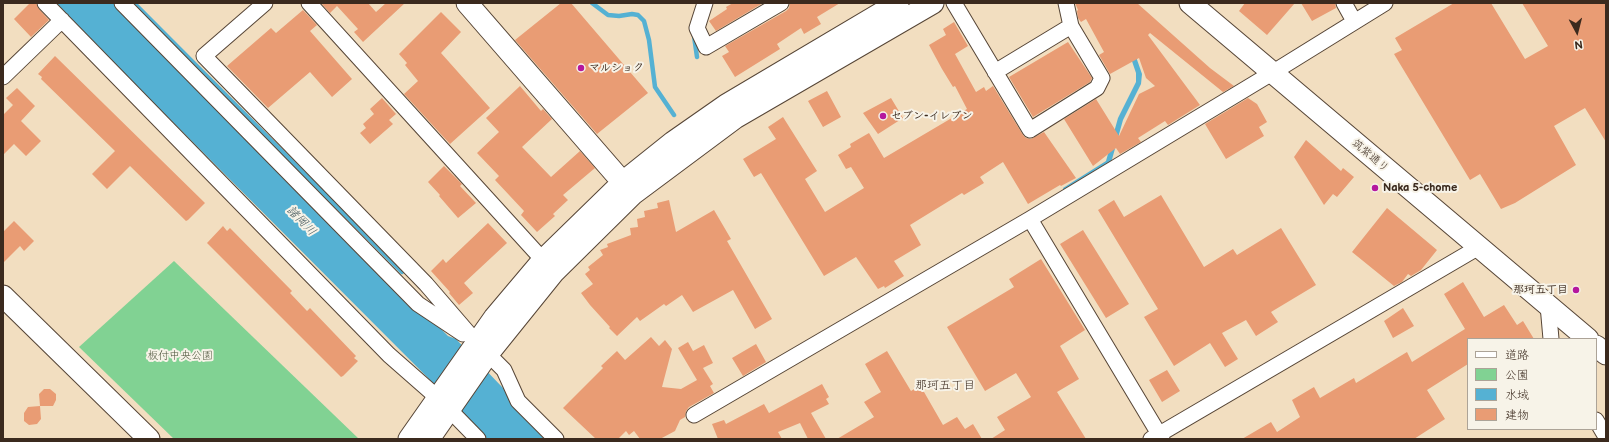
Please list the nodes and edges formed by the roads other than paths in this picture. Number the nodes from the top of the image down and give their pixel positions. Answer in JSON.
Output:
{"nodes":[{"id":1,"x":122,"y":3,"type":"edge"},
{"id":2,"x":265,"y":3,"type":"edge"},
{"id":3,"x":309,"y":3,"type":"edge"},
{"id":4,"x":468,"y":3,"type":"edge"},
{"id":5,"x":781,"y":3,"type":"edge"},
{"id":6,"x":898,"y":3,"type":"edge"},
{"id":7,"x":933,"y":3,"type":"edge"},
{"id":8,"x":954,"y":3,"type":"edge"},
{"id":9,"x":1066,"y":3,"type":"edge"},
{"id":10,"x":1190,"y":3,"type":"edge"},
{"id":11,"x":1344,"y":3,"type":"edge"},
{"id":12,"x":1385,"y":3,"type":"edge"},
{"id":13,"x":706,"y":4,"type":"edge"},
{"id":14,"x":57,"y":10,"type":"edge"},
{"id":15,"x":1354,"y":21,"type":"junction"},
{"id":16,"x":1071,"y":26,"type":"junction"},
{"id":17,"x":995,"y":72,"type":"junction"},
{"id":18,"x":1272,"y":73,"type":"junction"},
{"id":19,"x":3,"y":78,"type":"edge"},
{"id":20,"x":628,"y":188,"type":"junction"},
{"id":21,"x":1030,"y":219,"type":"junction"},
{"id":22,"x":1479,"y":247,"type":"junction"},
{"id":23,"x":543,"y":260,"type":"junction"},
{"id":24,"x":3,"y":296,"type":"edge"},
{"id":25,"x":1548,"y":305,"type":"junction"},
{"id":26,"x":1551,"y":338,"type":"edge"},
{"id":27,"x":1587,"y":338,"type":"edge"},
{"id":28,"x":1597,"y":347,"type":"edge"},
{"id":29,"x":482,"y":348,"type":"junction"},
{"id":30,"x":1606,"y":354,"type":"edge"},
{"id":31,"x":444,"y":399,"type":"junction"},
{"id":32,"x":694,"y":415,"type":"dead end"},
{"id":33,"x":1597,"y":422,"type":"edge"},
{"id":34,"x":1157,"y":437,"type":"edge"},
{"id":35,"x":1606,"y":437,"type":"edge"},
{"id":36,"x":149,"y":439,"type":"edge"},
{"id":37,"x":409,"y":439,"type":"edge"},
{"id":38,"x":429,"y":439,"type":"edge"},
{"id":39,"x":478,"y":439,"type":"edge"},
{"id":40,"x":556,"y":439,"type":"edge"}],
"edges":[{"from":1,"to":29,"type":"street"},
{"from":2,"to":29,"type":"street"},
{"from":3,"to":23,"type":"street"},
{"from":4,"to":20,"type":"street"},
{"from":5,"to":13,"type":"street"},
{"from":6,"to":20,"type":"street"},
{"from":7,"to":20,"type":"street"},
{"from":8,"to":17,"type":"street"},
{"from":9,"to":16,"type":"street"},
{"from":10,"to":18,"type":"street","name":"筑紫通り"},
{"from":11,"to":15,"type":"street"},
{"from":12,"to":15,"type":"street"},
{"from":14,"to":19,"type":"street"},
{"from":14,"to":31,"type":"street"},
{"from":15,"to":18,"type":"street"},
{"from":16,"to":17,"type":"street"},
{"from":16,"to":17,"type":"street"},
{"from":18,"to":21,"type":"street"},
{"from":18,"to":22,"type":"street","name":"筑紫通り"},
{"from":20,"to":23,"type":"street"},
{"from":20,"to":29,"type":"street"},
{"from":21,"to":32,"type":"street"},
{"from":21,"to":34,"type":"street"},
{"from":22,"to":25,"type":"street","name":"筑紫通り"},
{"from":22,"to":34,"type":"street"},
{"from":23,"to":29,"type":"street"},
{"from":24,"to":36,"type":"street"},
{"from":25,"to":26,"type":"street"},
{"from":25,"to":27,"type":"street","name":"筑紫通り"},
{"from":28,"to":30,"type":"street"},
{"from":29,"to":31,"type":"street"},
{"from":29,"to":40,"type":"street"},
{"from":31,"to":37,"type":"street"},
{"from":31,"to":38,"type":"street"},
{"from":31,"to":39,"type":"street"},
{"from":33,"to":35,"type":"street"}]}
